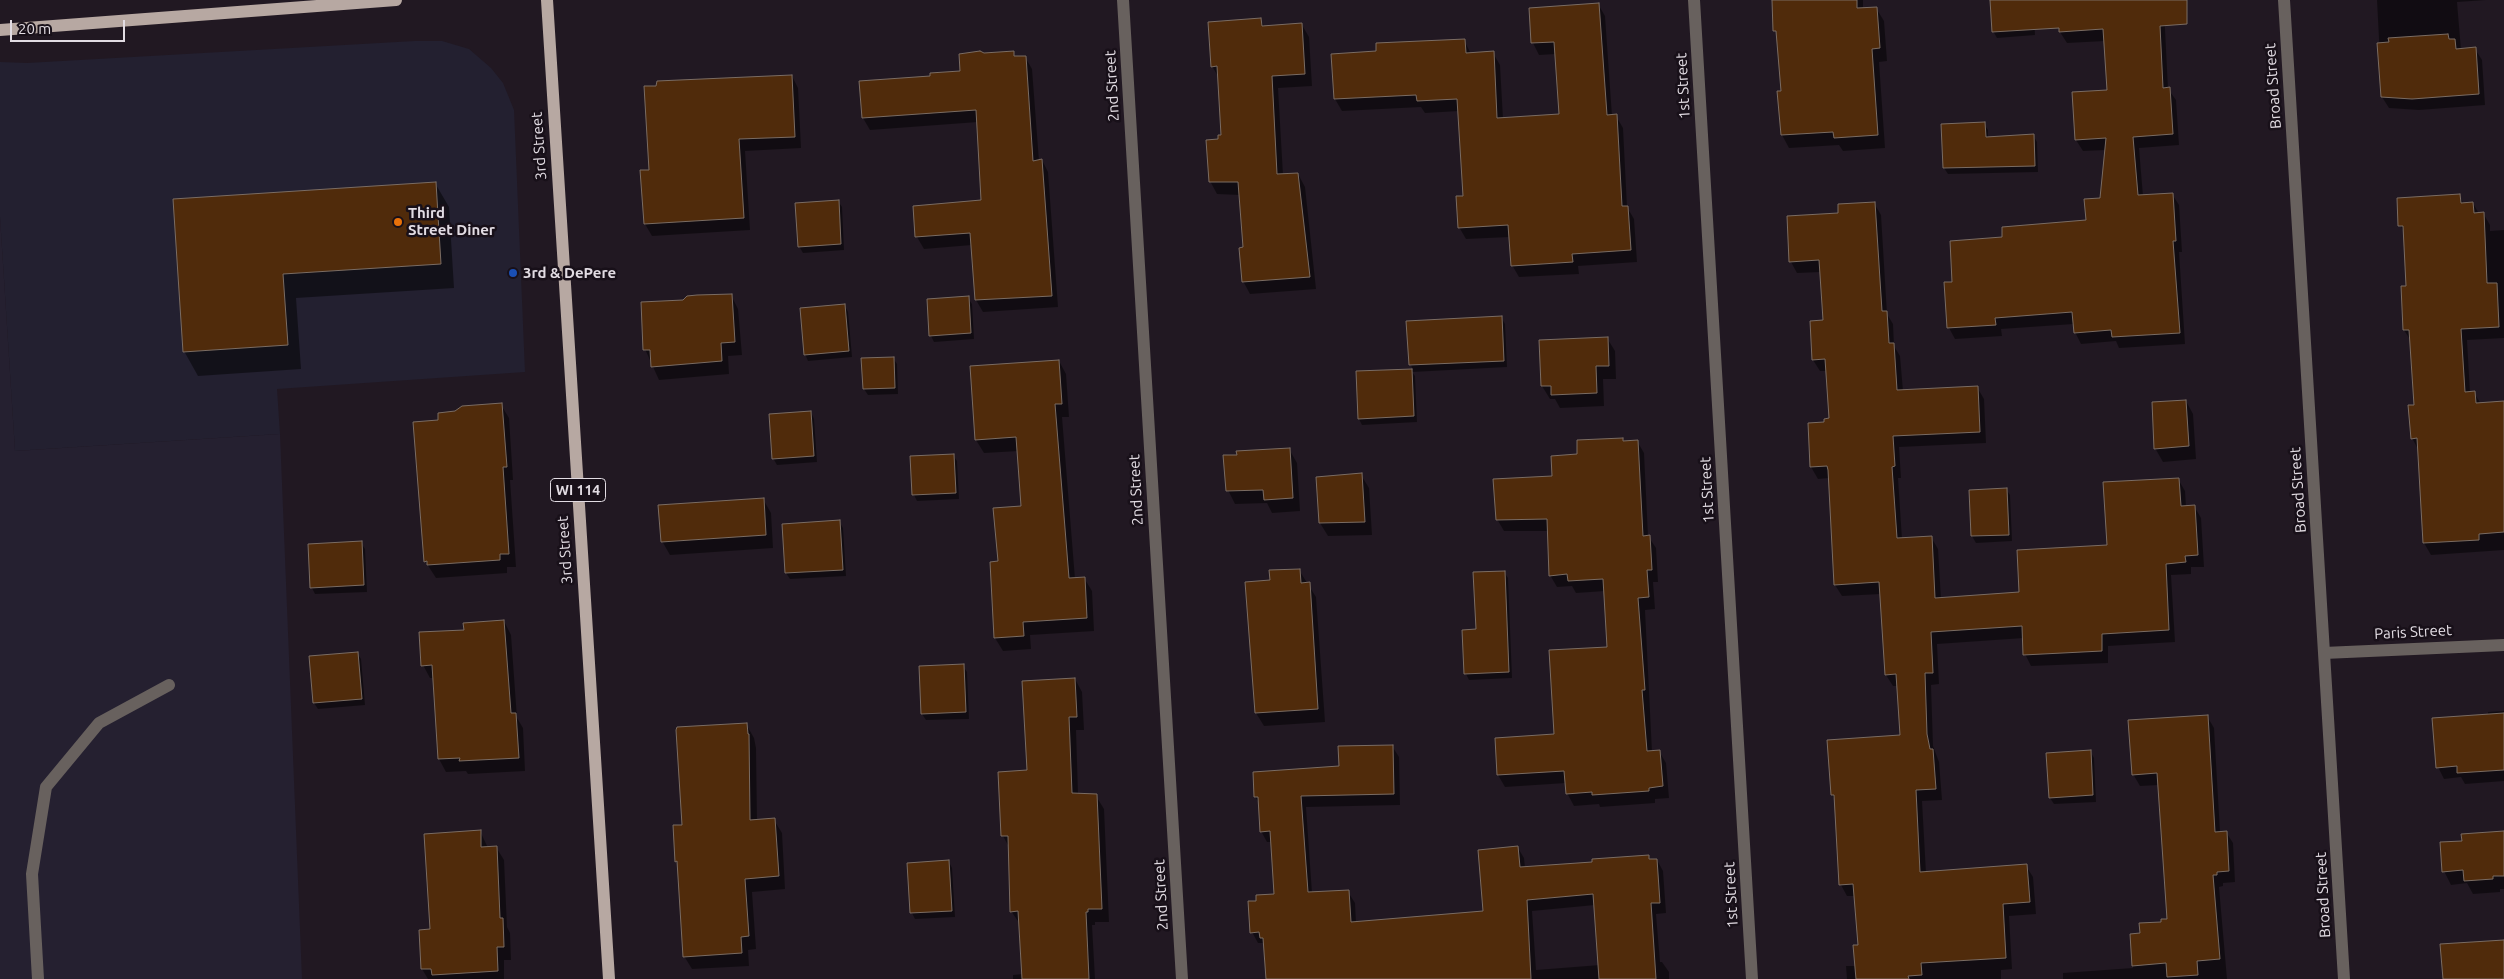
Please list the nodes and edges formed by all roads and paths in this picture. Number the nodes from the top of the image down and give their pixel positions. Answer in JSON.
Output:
{"nodes":[{"id":1,"x":396,"y":0,"type":"edge"},
{"id":2,"x":547,"y":0,"type":"edge"},
{"id":3,"x":1123,"y":0,"type":"edge"},
{"id":4,"x":1694,"y":0,"type":"edge"},
{"id":5,"x":2284,"y":0,"type":"edge"},
{"id":6,"x":296,"y":4,"type":"edge"},
{"id":7,"x":0,"y":30,"type":"edge"},
{"id":8,"x":2504,"y":644,"type":"edge"},
{"id":9,"x":2324,"y":653,"type":"junction"},
{"id":10,"x":169,"y":685,"type":"dead end"},
{"id":11,"x":38,"y":979,"type":"edge"},
{"id":12,"x":609,"y":979,"type":"edge"},
{"id":13,"x":1182,"y":979,"type":"edge"},
{"id":14,"x":1752,"y":979,"type":"edge"},
{"id":15,"x":2344,"y":979,"type":"edge"}],
"edges":[{"from":1,"to":6,"type":"main road"},
{"from":2,"to":12,"type":"main road","name":"3rd Street","number":"WI 114"},
{"from":3,"to":13,"type":"street","name":"2nd Street"},
{"from":4,"to":14,"type":"street","name":"1st Street"},
{"from":5,"to":9,"type":"street","name":"Broad Street"},
{"from":6,"to":7,"type":"main road"},
{"from":8,"to":9,"type":"street","name":"Paris Street"},
{"from":9,"to":15,"type":"street","name":"Broad Street"},
{"from":10,"to":11,"type":"street"}]}
